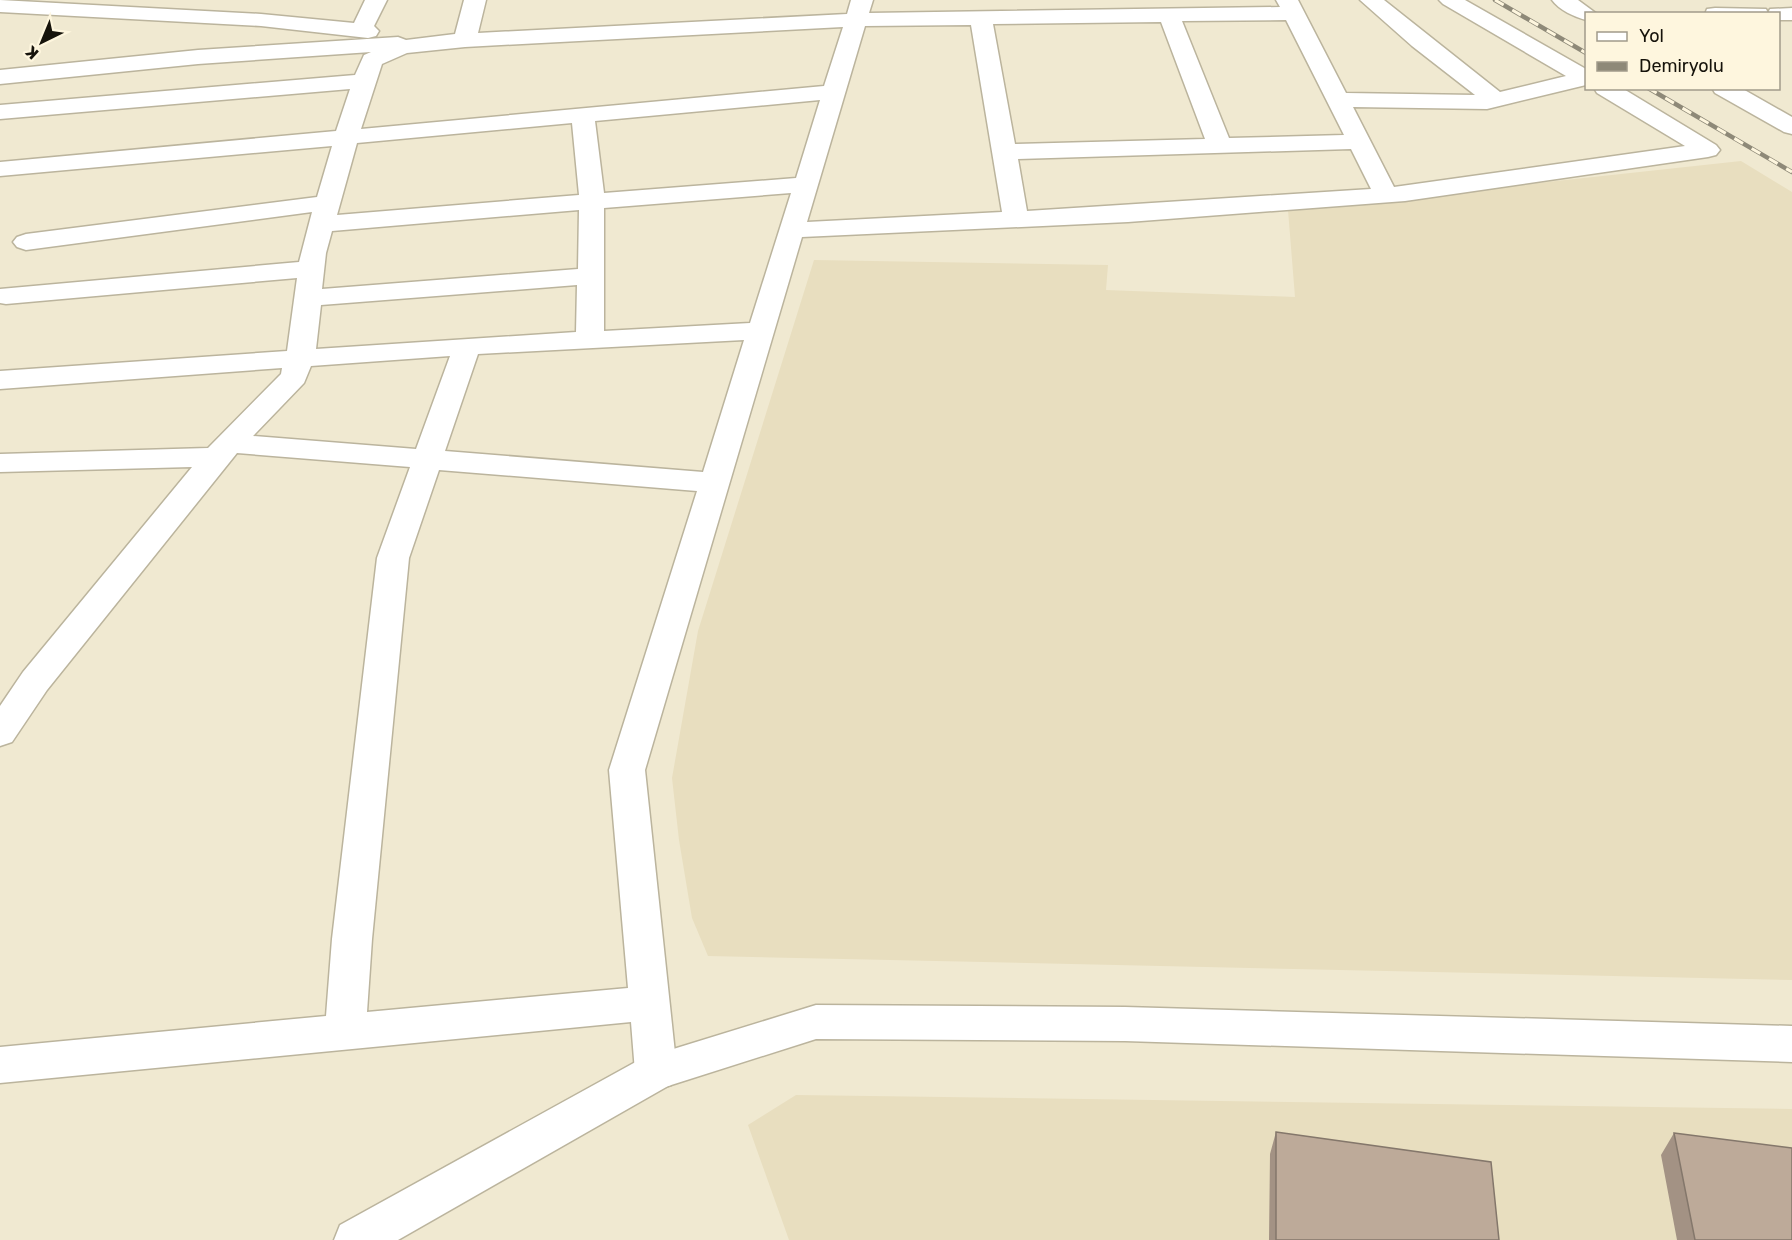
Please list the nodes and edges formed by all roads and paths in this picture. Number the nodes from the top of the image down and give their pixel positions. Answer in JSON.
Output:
{"nodes":[{"id":1,"x":376,"y":0,"type":"edge"},
{"id":2,"x":475,"y":0,"type":"edge"},
{"id":3,"x":1371,"y":0,"type":"edge"},
{"id":4,"x":1450,"y":0,"type":"edge"},
{"id":5,"x":1563,"y":0,"type":"edge"},
{"id":6,"x":1718,"y":0,"type":"edge"},
{"id":7,"x":0,"y":6,"type":"edge"},
{"id":8,"x":1290,"y":6,"type":"edge"},
{"id":9,"x":186,"y":8,"type":"edge"},
{"id":10,"x":860,"y":10,"type":"edge"},
{"id":11,"x":1728,"y":12,"type":"edge"},
{"id":12,"x":1585,"y":13,"type":"edge"},
{"id":13,"x":1169,"y":15,"type":"junction"},
{"id":14,"x":981,"y":18,"type":"junction"},
{"id":15,"x":361,"y":30,"type":"junction"},
{"id":16,"x":465,"y":40,"type":"junction"},
{"id":17,"x":1585,"y":77,"type":"edge"},
{"id":18,"x":0,"y":78,"type":"edge"},
{"id":19,"x":1585,"y":78,"type":"edge"},
{"id":20,"x":364,"y":81,"type":"junction"},
{"id":21,"x":1608,"y":90,"type":"edge"},
{"id":22,"x":1727,"y":90,"type":"edge"},
{"id":23,"x":835,"y":92,"type":"junction"},
{"id":24,"x":1337,"y":100,"type":"junction"},
{"id":25,"x":1496,"y":100,"type":"junction"},
{"id":26,"x":0,"y":112,"type":"edge"},
{"id":27,"x":584,"y":115,"type":"junction"},
{"id":28,"x":1792,"y":127,"type":"edge"},
{"id":29,"x":346,"y":138,"type":"junction"},
{"id":30,"x":1359,"y":142,"type":"junction"},
{"id":31,"x":1220,"y":146,"type":"junction"},
{"id":32,"x":1004,"y":152,"type":"junction"},
{"id":33,"x":0,"y":169,"type":"edge"},
{"id":34,"x":807,"y":183,"type":"junction"},
{"id":35,"x":1386,"y":195,"type":"junction"},
{"id":36,"x":592,"y":201,"type":"junction"},
{"id":37,"x":324,"y":214,"type":"junction"},
{"id":38,"x":1016,"y":219,"type":"junction"},
{"id":39,"x":792,"y":230,"type":"junction"},
{"id":40,"x":26,"y":242,"type":"dead end"},
{"id":41,"x":312,"y":269,"type":"junction"},
{"id":42,"x":591,"y":276,"type":"junction"},
{"id":43,"x":6,"y":296,"type":"dead end"},
{"id":44,"x":309,"y":298,"type":"junction"},
{"id":45,"x":762,"y":331,"type":"junction"},
{"id":46,"x":590,"y":340,"type":"junction"},
{"id":47,"x":467,"y":346,"type":"junction"},
{"id":48,"x":299,"y":360,"type":"junction"},
{"id":49,"x":0,"y":380,"type":"edge"},
{"id":50,"x":223,"y":450,"type":"junction"},
{"id":51,"x":427,"y":461,"type":"junction"},
{"id":52,"x":0,"y":463,"type":"edge"},
{"id":53,"x":715,"y":483,"type":"junction"},
{"id":54,"x":0,"y":733,"type":"edge"},
{"id":55,"x":650,"y":1003,"type":"junction"},
{"id":56,"x":345,"y":1032,"type":"junction"},
{"id":57,"x":1792,"y":1044,"type":"edge"},
{"id":58,"x":0,"y":1065,"type":"edge"},
{"id":59,"x":656,"y":1072,"type":"junction"},
{"id":60,"x":356,"y":1240,"type":"edge"}],
"edges":[{"from":1,"to":15,"type":"street"},
{"from":2,"to":16,"type":"street"},
{"from":3,"to":25,"type":"street"},
{"from":4,"to":17,"type":"street"},
{"from":5,"to":12,"type":"street"},
{"from":6,"to":11,"type":"street"},
{"from":7,"to":9,"type":"street"},
{"from":8,"to":13,"type":"street"},
{"from":8,"to":24,"type":"street"},
{"from":9,"to":15,"type":"street"},
{"from":10,"to":14,"type":"street"},
{"from":10,"to":16,"type":"street"},
{"from":10,"to":23,"type":"street"},
{"from":13,"to":14,"type":"street"},
{"from":13,"to":31,"type":"street"},
{"from":14,"to":32,"type":"street"},
{"from":15,"to":16,"type":"street"},
{"from":16,"to":18,"type":"street"},
{"from":16,"to":20,"type":"street"},
{"from":19,"to":25,"type":"street"},
{"from":20,"to":26,"type":"street"},
{"from":20,"to":29,"type":"street"},
{"from":21,"to":35,"type":"street"},
{"from":22,"to":28,"type":"street"},
{"from":23,"to":27,"type":"street"},
{"from":23,"to":34,"type":"street"},
{"from":24,"to":25,"type":"street"},
{"from":24,"to":30,"type":"street"},
{"from":27,"to":29,"type":"street"},
{"from":27,"to":36,"type":"street"},
{"from":29,"to":33,"type":"street"},
{"from":29,"to":37,"type":"street"},
{"from":30,"to":31,"type":"street"},
{"from":30,"to":35,"type":"street"},
{"from":31,"to":32,"type":"street"},
{"from":32,"to":38,"type":"street"},
{"from":34,"to":36,"type":"street"},
{"from":34,"to":39,"type":"street"},
{"from":35,"to":38,"type":"street"},
{"from":36,"to":37,"type":"street"},
{"from":36,"to":42,"type":"street"},
{"from":37,"to":40,"type":"street"},
{"from":37,"to":41,"type":"street"},
{"from":38,"to":39,"type":"street"},
{"from":39,"to":45,"type":"street"},
{"from":41,"to":43,"type":"street"},
{"from":41,"to":44,"type":"street"},
{"from":42,"to":44,"type":"street"},
{"from":42,"to":46,"type":"street"},
{"from":44,"to":48,"type":"street"},
{"from":45,"to":46,"type":"street"},
{"from":45,"to":53,"type":"street"},
{"from":46,"to":47,"type":"street"},
{"from":47,"to":48,"type":"street"},
{"from":47,"to":51,"type":"street"},
{"from":48,"to":49,"type":"street"},
{"from":48,"to":50,"type":"street"},
{"from":50,"to":51,"type":"street"},
{"from":50,"to":52,"type":"street"},
{"from":50,"to":54,"type":"street"},
{"from":51,"to":53,"type":"street"},
{"from":51,"to":56,"type":"street"},
{"from":53,"to":55,"type":"street"},
{"from":55,"to":56,"type":"street"},
{"from":55,"to":59,"type":"street"},
{"from":56,"to":58,"type":"street"},
{"from":57,"to":59,"type":"street"},
{"from":59,"to":60,"type":"street"}]}
